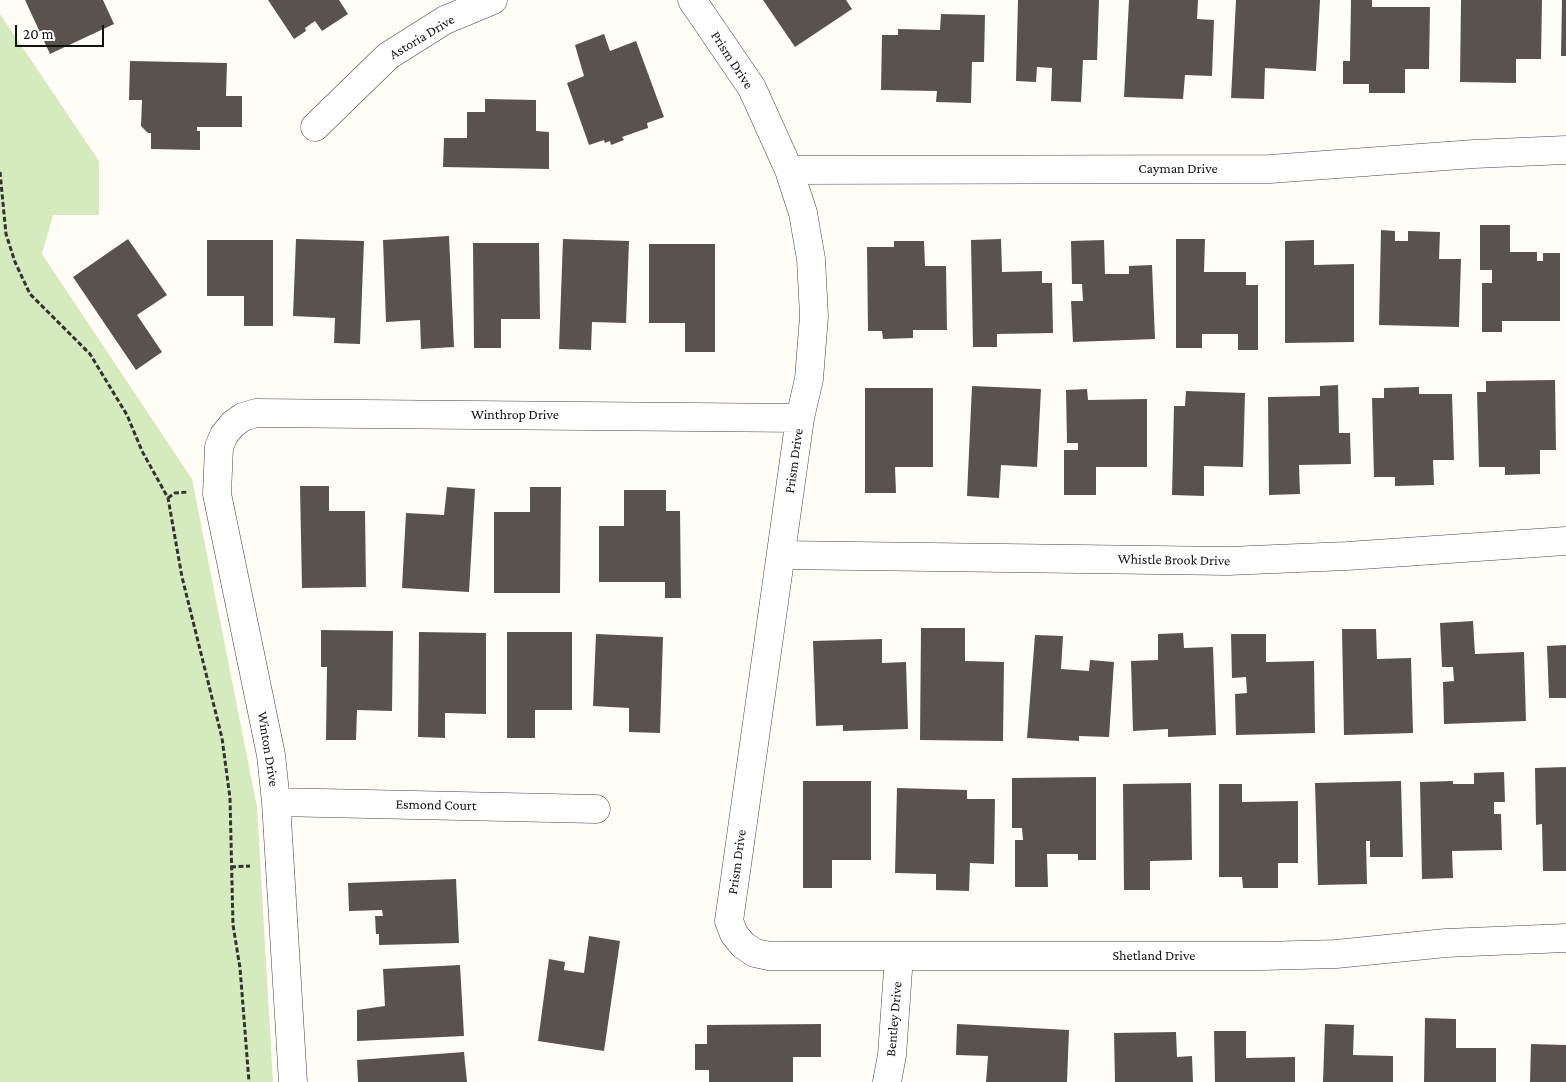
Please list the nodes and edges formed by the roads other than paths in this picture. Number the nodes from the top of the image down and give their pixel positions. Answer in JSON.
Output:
{"nodes":[{"id":1,"x":493,"y":0,"type":"edge"},
{"id":2,"x":692,"y":0,"type":"edge"},
{"id":3,"x":315,"y":127,"type":"dead end"},
{"id":4,"x":1566,"y":150,"type":"edge"},
{"id":5,"x":789,"y":170,"type":"junction"},
{"id":6,"x":800,"y":418,"type":"junction"},
{"id":7,"x":232,"y":424,"type":"joint"},
{"id":8,"x":1566,"y":541,"type":"edge"},
{"id":9,"x":781,"y":555,"type":"junction"},
{"id":10,"x":276,"y":802,"type":"junction"},
{"id":11,"x":596,"y":809,"type":"dead end"},
{"id":12,"x":1566,"y":938,"type":"edge"},
{"id":13,"x":743,"y":945,"type":"joint"},
{"id":14,"x":899,"y":956,"type":"junction"},
{"id":15,"x":292,"y":1082,"type":"edge"},
{"id":16,"x":887,"y":1082,"type":"edge"}],
"edges":[{"from":1,"to":3,"type":"street","name":"Astoria Drive"},
{"from":2,"to":5,"type":"street","name":"Prism Drive"},
{"from":4,"to":5,"type":"street","name":"Cayman Drive"},
{"from":5,"to":6,"type":"street","name":"Prism Drive"},
{"from":6,"to":7,"type":"street","name":"Winthrop Drive"},
{"from":6,"to":9,"type":"street","name":"Prism Drive"},
{"from":7,"to":10,"type":"street","name":"Winton Drive"},
{"from":8,"to":9,"type":"street","name":"Whistle Brook Drive"},
{"from":9,"to":13,"type":"street","name":"Prism Drive"},
{"from":10,"to":11,"type":"street","name":"Esmond Court"},
{"from":10,"to":15,"type":"street","name":"Winton Drive"},
{"from":12,"to":14,"type":"street","name":"Shetland Drive"},
{"from":13,"to":14,"type":"street","name":"Shetland Drive"},
{"from":14,"to":16,"type":"street","name":"Bentley Drive"}]}
